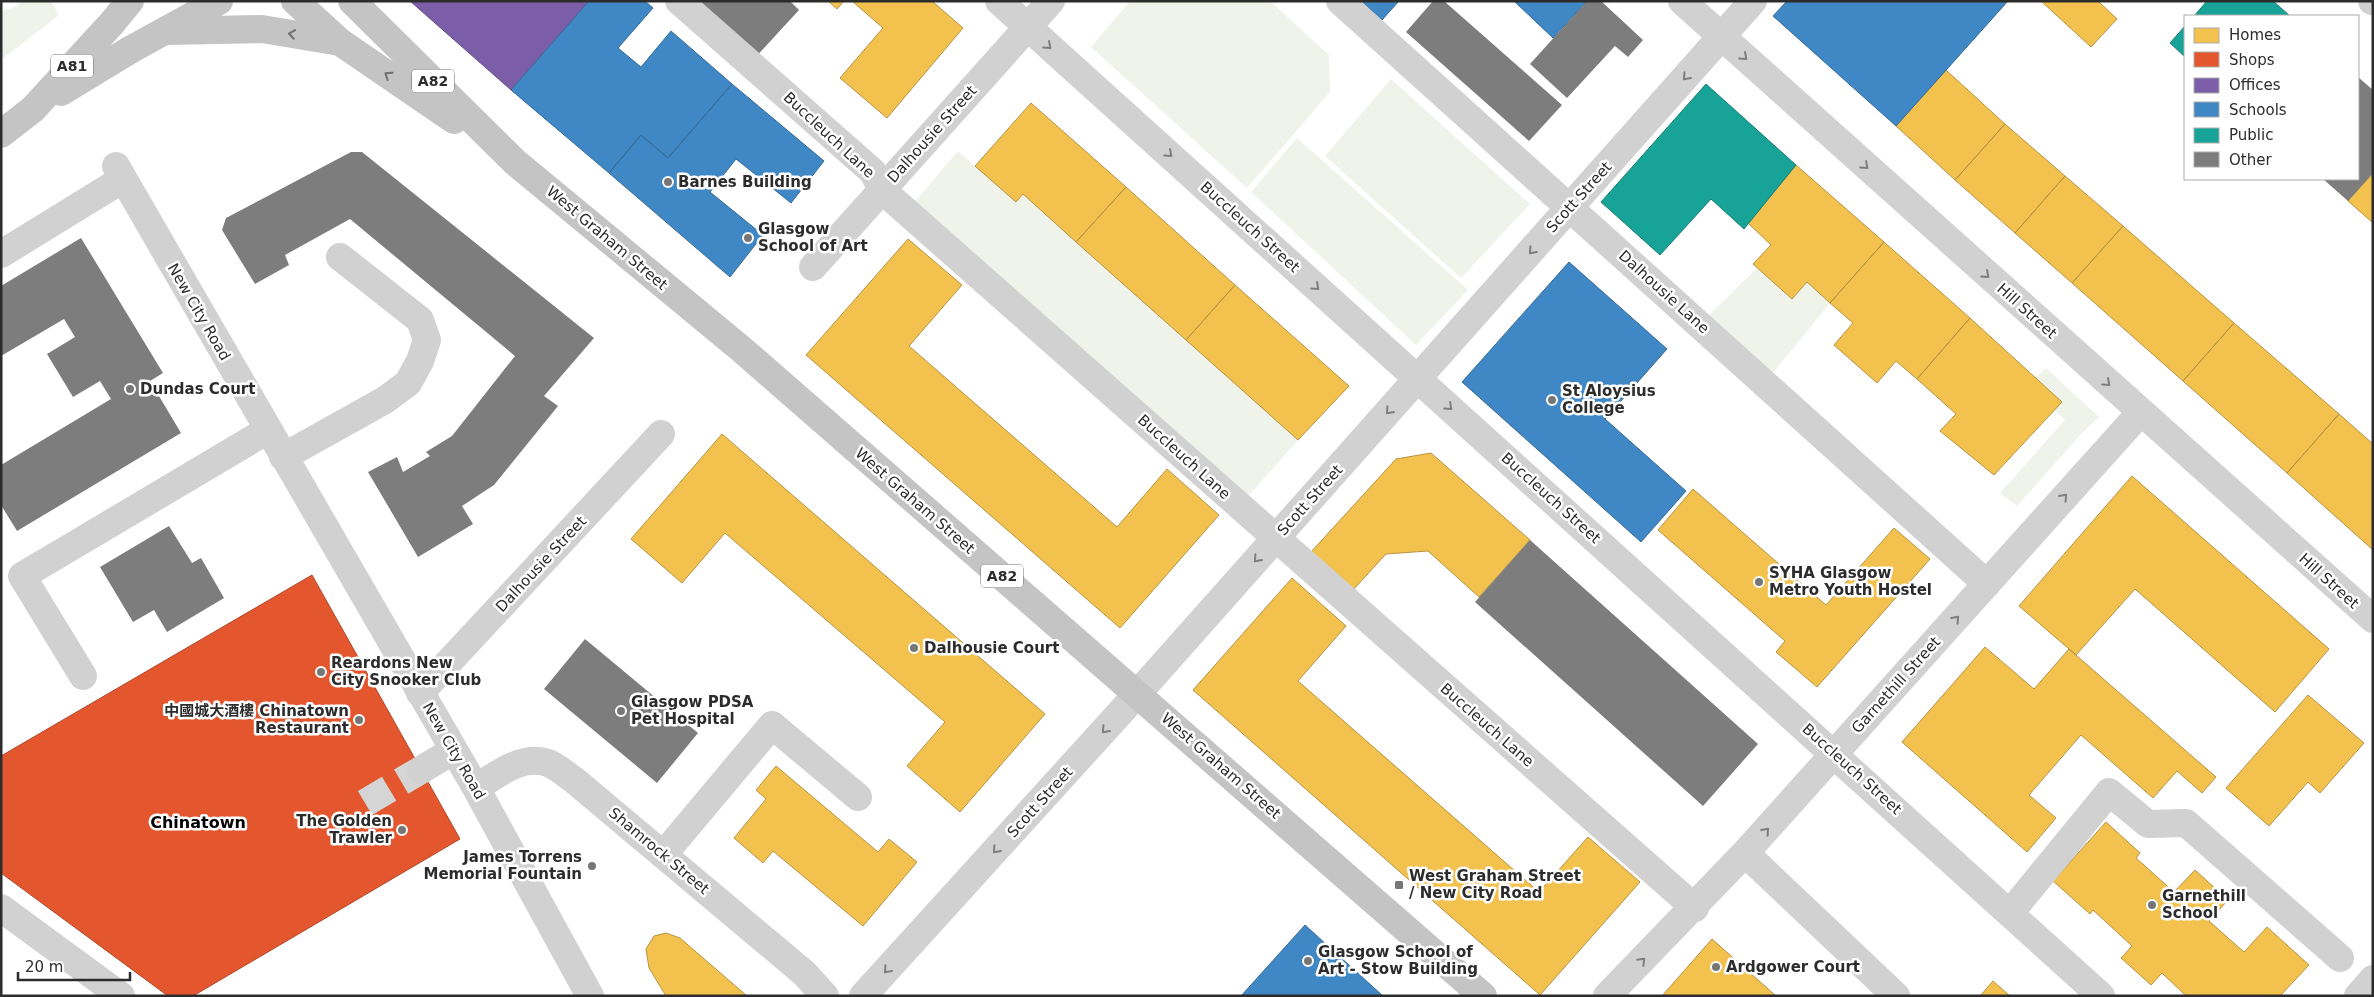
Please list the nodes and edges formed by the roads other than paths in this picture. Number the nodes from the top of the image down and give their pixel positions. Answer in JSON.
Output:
{"nodes":[{"id":1,"x":130,"y":1,"type":"edge"},
{"id":2,"x":196,"y":1,"type":"edge"},
{"id":3,"x":219,"y":1,"type":"edge"},
{"id":4,"x":295,"y":1,"type":"edge"},
{"id":5,"x":352,"y":1,"type":"edge"},
{"id":6,"x":678,"y":1,"type":"edge"},
{"id":7,"x":999,"y":1,"type":"edge"},
{"id":8,"x":1051,"y":1,"type":"edge"},
{"id":9,"x":1340,"y":1,"type":"edge"},
{"id":10,"x":1682,"y":1,"type":"edge"},
{"id":11,"x":1753,"y":1,"type":"edge"},
{"id":12,"x":1027,"y":27,"type":"junction"},
{"id":13,"x":165,"y":31,"type":"junction"},
{"id":14,"x":1722,"y":37,"type":"junction"},
{"id":15,"x":340,"y":42,"type":"junction"},
{"id":16,"x":33,"y":109,"type":"junction"},
{"id":17,"x":1,"y":134,"type":"edge"},
{"id":18,"x":515,"y":162,"type":"junction"},
{"id":19,"x":882,"y":190,"type":"junction"},
{"id":20,"x":1570,"y":207,"type":"junction"},
{"id":21,"x":1,"y":254,"type":"edge"},
{"id":22,"x":340,"y":257,"type":"dead end"},
{"id":23,"x":813,"y":266,"type":"dead end"},
{"id":24,"x":1418,"y":378,"type":"junction"},
{"id":25,"x":2140,"y":413,"type":"junction"},
{"id":26,"x":268,"y":430,"type":"junction"},
{"id":27,"x":661,"y":434,"type":"dead end"},
{"id":28,"x":283,"y":457,"type":"junction"},
{"id":29,"x":1276,"y":539,"type":"junction"},
{"id":30,"x":1987,"y":584,"type":"junction"},
{"id":31,"x":2373,"y":620,"type":"edge"},
{"id":32,"x":83,"y":676,"type":"dead end"},
{"id":33,"x":420,"y":693,"type":"junction"},
{"id":34,"x":1138,"y":694,"type":"junction"},
{"id":35,"x":454,"y":750,"type":"junction"},
{"id":36,"x":1834,"y":753,"type":"junction"},
{"id":37,"x":421,"y":770,"type":"tunnel mouth"},
{"id":38,"x":476,"y":788,"type":"junction"},
{"id":39,"x":858,"y":797,"type":"dead end"},
{"id":40,"x":1746,"y":853,"type":"junction"},
{"id":41,"x":663,"y":855,"type":"junction"},
{"id":42,"x":1,"y":908,"type":"edge"},
{"id":43,"x":1695,"y":908,"type":"junction"},
{"id":44,"x":2010,"y":912,"type":"junction"},
{"id":45,"x":2340,"y":958,"type":"dead end"},
{"id":46,"x":2373,"y":979,"type":"edge"},
{"id":47,"x":121,"y":996,"type":"edge"},
{"id":48,"x":590,"y":996,"type":"edge"},
{"id":49,"x":825,"y":996,"type":"edge"},
{"id":50,"x":863,"y":996,"type":"edge"},
{"id":51,"x":1483,"y":996,"type":"edge"},
{"id":52,"x":1607,"y":996,"type":"edge"},
{"id":53,"x":1896,"y":996,"type":"edge"},
{"id":54,"x":2101,"y":996,"type":"edge"},
{"id":55,"x":2358,"y":996,"type":"edge"}],
"edges":[{"from":1,"to":16,"type":"main road","number":"A81","bridge":true},
{"from":2,"to":13,"type":"main road"},
{"from":3,"to":13,"type":"main road","number":"A81"},
{"from":4,"to":15,"type":"main road"},
{"from":5,"to":18,"type":"main road","name":"West Graham Street","number":"A82"},
{"from":6,"to":19,"type":"street","name":"Buccleuch Lane"},
{"from":7,"to":12,"type":"street","name":"Buccleuch Street"},
{"from":8,"to":12,"type":"street","name":"Dalhousie Street"},
{"from":9,"to":20,"type":"street","name":"Dalhousie Lane"},
{"from":10,"to":14,"type":"street","name":"Hill Street"},
{"from":11,"to":14,"type":"street","name":"Scott Street"},
{"from":12,"to":19,"type":"street","name":"Dalhousie Street"},
{"from":12,"to":24,"type":"street","name":"Buccleuch Street","one_way":true},
{"from":15,"to":13,"type":"main road","one_way":true},
{"from":13,"to":16,"type":"main road","number":"A81","bridge":true},
{"from":14,"to":20,"type":"street","name":"Scott Street","one_way":true},
{"from":14,"to":25,"type":"street","name":"Hill Street","one_way":true},
{"from":18,"to":15,"type":"main road","one_way":true},
{"from":16,"to":17,"type":"main road","number":"A81"},
{"from":18,"to":34,"type":"main road","name":"West Graham Street","number":"A82"},
{"from":19,"to":23,"type":"street","name":"Dalhousie Street"},
{"from":19,"to":29,"type":"street","name":"Buccleuch Lane"},
{"from":20,"to":24,"type":"street","name":"Scott Street","one_way":true},
{"from":20,"to":30,"type":"street","name":"Dalhousie Lane"},
{"from":21,"to":26,"type":"street","name":"New City Road"},
{"from":22,"to":28,"type":"street"},
{"from":24,"to":29,"type":"street","name":"Scott Street","one_way":true},
{"from":24,"to":36,"type":"street","name":"Buccleuch Street","one_way":true},
{"from":30,"to":25,"type":"street","name":"Garnethill Street","one_way":true},
{"from":25,"to":31,"type":"street","name":"Hill Street"},
{"from":26,"to":28,"type":"street","name":"New City Road"},
{"from":26,"to":32,"type":"street"},
{"from":27,"to":33,"type":"street","name":"Dalhousie Street"},
{"from":28,"to":33,"type":"street","name":"New City Road"},
{"from":29,"to":34,"type":"street","name":"Scott Street","one_way":true},
{"from":29,"to":43,"type":"street","name":"Buccleuch Lane"},
{"from":36,"to":30,"type":"street","name":"Garnethill Street","one_way":true},
{"from":33,"to":35,"type":"street","name":"New City Road"},
{"from":34,"to":50,"type":"street","name":"Scott Street","one_way":true},
{"from":34,"to":51,"type":"main road","name":"West Graham Street","number":"A82"},
{"from":35,"to":37,"type":"street"},
{"from":35,"to":38,"type":"street","name":"New City Road"},
{"from":40,"to":36,"type":"street","name":"Garnethill Street","one_way":true},
{"from":36,"to":44,"type":"street","name":"Buccleuch Street"},
{"from":38,"to":41,"type":"street","name":"Shamrock Street"},
{"from":38,"to":48,"type":"street","name":"New City Road"},
{"from":39,"to":41,"type":"street"},
{"from":40,"to":43,"type":"street","name":"Garnethill Street"},
{"from":40,"to":53,"type":"street"},
{"from":41,"to":49,"type":"street","name":"Shamrock Street"},
{"from":42,"to":47,"type":"street"},
{"from":52,"to":43,"type":"street","name":"Garnethill Street","one_way":true},
{"from":44,"to":45,"type":"street"},
{"from":44,"to":54,"type":"street","name":"Buccleuch Street"},
{"from":46,"to":55,"type":"street"}]}
